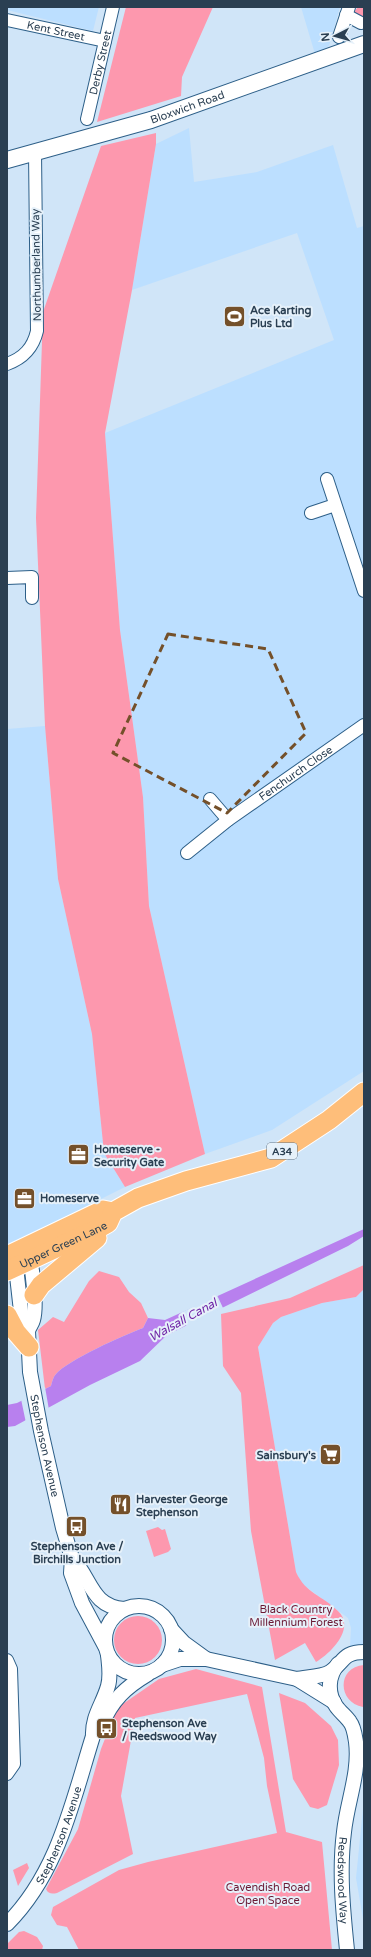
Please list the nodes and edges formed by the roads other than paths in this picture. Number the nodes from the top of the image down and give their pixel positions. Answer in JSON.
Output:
{"nodes":[{"id":1,"x":113,"y":7,"type":"edge"},
{"id":2,"x":347,"y":11,"type":"edge"},
{"id":3,"x":7,"y":20,"type":"edge"},
{"id":4,"x":361,"y":22,"type":"dead end"},
{"id":5,"x":339,"y":37,"type":"dead end"},
{"id":6,"x":105,"y":41,"type":"junction"},
{"id":7,"x":364,"y":44,"type":"edge"},
{"id":8,"x":87,"y":119,"type":"dead end"},
{"id":9,"x":35,"y":152,"type":"junction"},
{"id":10,"x":7,"y":160,"type":"edge"},
{"id":11,"x":7,"y":364,"type":"edge"},
{"id":12,"x":326,"y":479,"type":"dead end"},
{"id":13,"x":335,"y":504,"type":"junction"},
{"id":14,"x":311,"y":513,"type":"dead end"},
{"id":15,"x":7,"y":578,"type":"edge"},
{"id":16,"x":364,"y":591,"type":"edge"},
{"id":17,"x":32,"y":598,"type":"dead end"},
{"id":18,"x":364,"y":725,"type":"edge"},
{"id":19,"x":210,"y":799,"type":"dead end"},
{"id":20,"x":228,"y":820,"type":"junction"},
{"id":21,"x":187,"y":853,"type":"dead end"},
{"id":22,"x":364,"y":1092,"type":"edge"},
{"id":23,"x":113,"y":1212,"type":"junction"},
{"id":24,"x":101,"y":1228,"type":"junction"},
{"id":25,"x":16,"y":1259,"type":"edge"},
{"id":26,"x":34,"y":1295,"type":"junction"},
{"id":27,"x":7,"y":1315,"type":"edge"},
{"id":28,"x":28,"y":1339,"type":"junction"},
{"id":29,"x":72,"y":1558,"type":"junction"},
{"id":30,"x":124,"y":1609,"type":"junction"},
{"id":31,"x":171,"y":1629,"type":"junction"},
{"id":32,"x":106,"y":1650,"type":"junction"},
{"id":33,"x":364,"y":1652,"type":"edge"},
{"id":34,"x":206,"y":1659,"type":"junction"},
{"id":35,"x":7,"y":1660,"type":"edge"},
{"id":36,"x":338,"y":1664,"type":"junction"},
{"id":37,"x":158,"y":1668,"type":"junction"},
{"id":38,"x":291,"y":1678,"type":"junction"},
{"id":39,"x":338,"y":1708,"type":"junction"},
{"id":40,"x":364,"y":1720,"type":"edge"},
{"id":41,"x":93,"y":1736,"type":"junction"},
{"id":42,"x":364,"y":1747,"type":"edge"},
{"id":43,"x":357,"y":1763,"type":"junction"},
{"id":44,"x":7,"y":1774,"type":"edge"},
{"id":45,"x":7,"y":1924,"type":"edge"},
{"id":46,"x":347,"y":1950,"type":"edge"}],
"edges":[{"from":1,"to":6,"type":"street","name":"Derby Street"},
{"from":2,"to":4,"type":"street"},
{"from":2,"to":5,"type":"street"},
{"from":3,"to":6,"type":"street","name":"Kent Street"},
{"from":6,"to":8,"type":"street","name":"Derby Street"},
{"from":7,"to":9,"type":"main road","name":"Bloxwich Road"},
{"from":9,"to":10,"type":"main road","name":"Bloxwich Road"},
{"from":9,"to":11,"type":"street","name":"Northumberland Way"},
{"from":12,"to":13,"type":"street"},
{"from":13,"to":14,"type":"street"},
{"from":13,"to":16,"type":"street"},
{"from":15,"to":17,"type":"street"},
{"from":18,"to":20,"type":"street","name":"Fenchurch Close"},
{"from":19,"to":20,"type":"street"},
{"from":20,"to":21,"type":"street","name":"Fenchurch Close"},
{"from":22,"to":23,"type":"highway","name":"Upper Green Lane","number":"A34"},
{"from":23,"to":24,"type":"highway","name":"Upper Green Lane","number":"A34"},
{"from":23,"to":25,"type":"highway","name":"Upper Green Lane","number":"A34"},
{"from":24,"to":25,"type":"highway","name":"Upper Green Lane","number":"A34"},
{"from":24,"to":26,"type":"highway"},
{"from":25,"to":26,"type":"street","name":"Stephenson Avenue"},
{"from":25,"to":28,"type":"street","name":"Stephenson Avenue"},
{"from":26,"to":28,"type":"street","name":"Stephenson Avenue"},
{"from":27,"to":28,"type":"highway"},
{"from":28,"to":29,"type":"street","name":"Stephenson Avenue"},
{"from":29,"to":30,"type":"street","name":"Stephenson Avenue"},
{"from":29,"to":32,"type":"street","name":"Stephenson Avenue"},
{"from":30,"to":31,"type":"street"},
{"from":30,"to":32,"type":"street"},
{"from":31,"to":34,"type":"street","name":"Reedswood Way"},
{"from":31,"to":37,"type":"street"},
{"from":32,"to":37,"type":"street"},
{"from":32,"to":41,"type":"street","name":"Stephenson Avenue"},
{"from":33,"to":36,"type":"street","name":"Reedswood Way"},
{"from":34,"to":37,"type":"street","name":"Reedswood Way"},
{"from":34,"to":38,"type":"street","name":"Reedswood Way"},
{"from":35,"to":44,"type":"street"},
{"from":36,"to":38,"type":"street","name":"Reedswood Way"},
{"from":36,"to":39,"type":"street","name":"Reedswood Way"},
{"from":37,"to":41,"type":"street","name":"Stephenson Avenue"},
{"from":38,"to":39,"type":"street","name":"Reedswood Way"},
{"from":39,"to":40,"type":"street","name":"Reedswood Way"},
{"from":39,"to":43,"type":"street","name":"Reedswood Way"},
{"from":41,"to":45,"type":"street","name":"Stephenson Avenue"},
{"from":42,"to":43,"type":"street","name":"Reedswood Way"},
{"from":43,"to":46,"type":"street","name":"Reedswood Way"}]}
